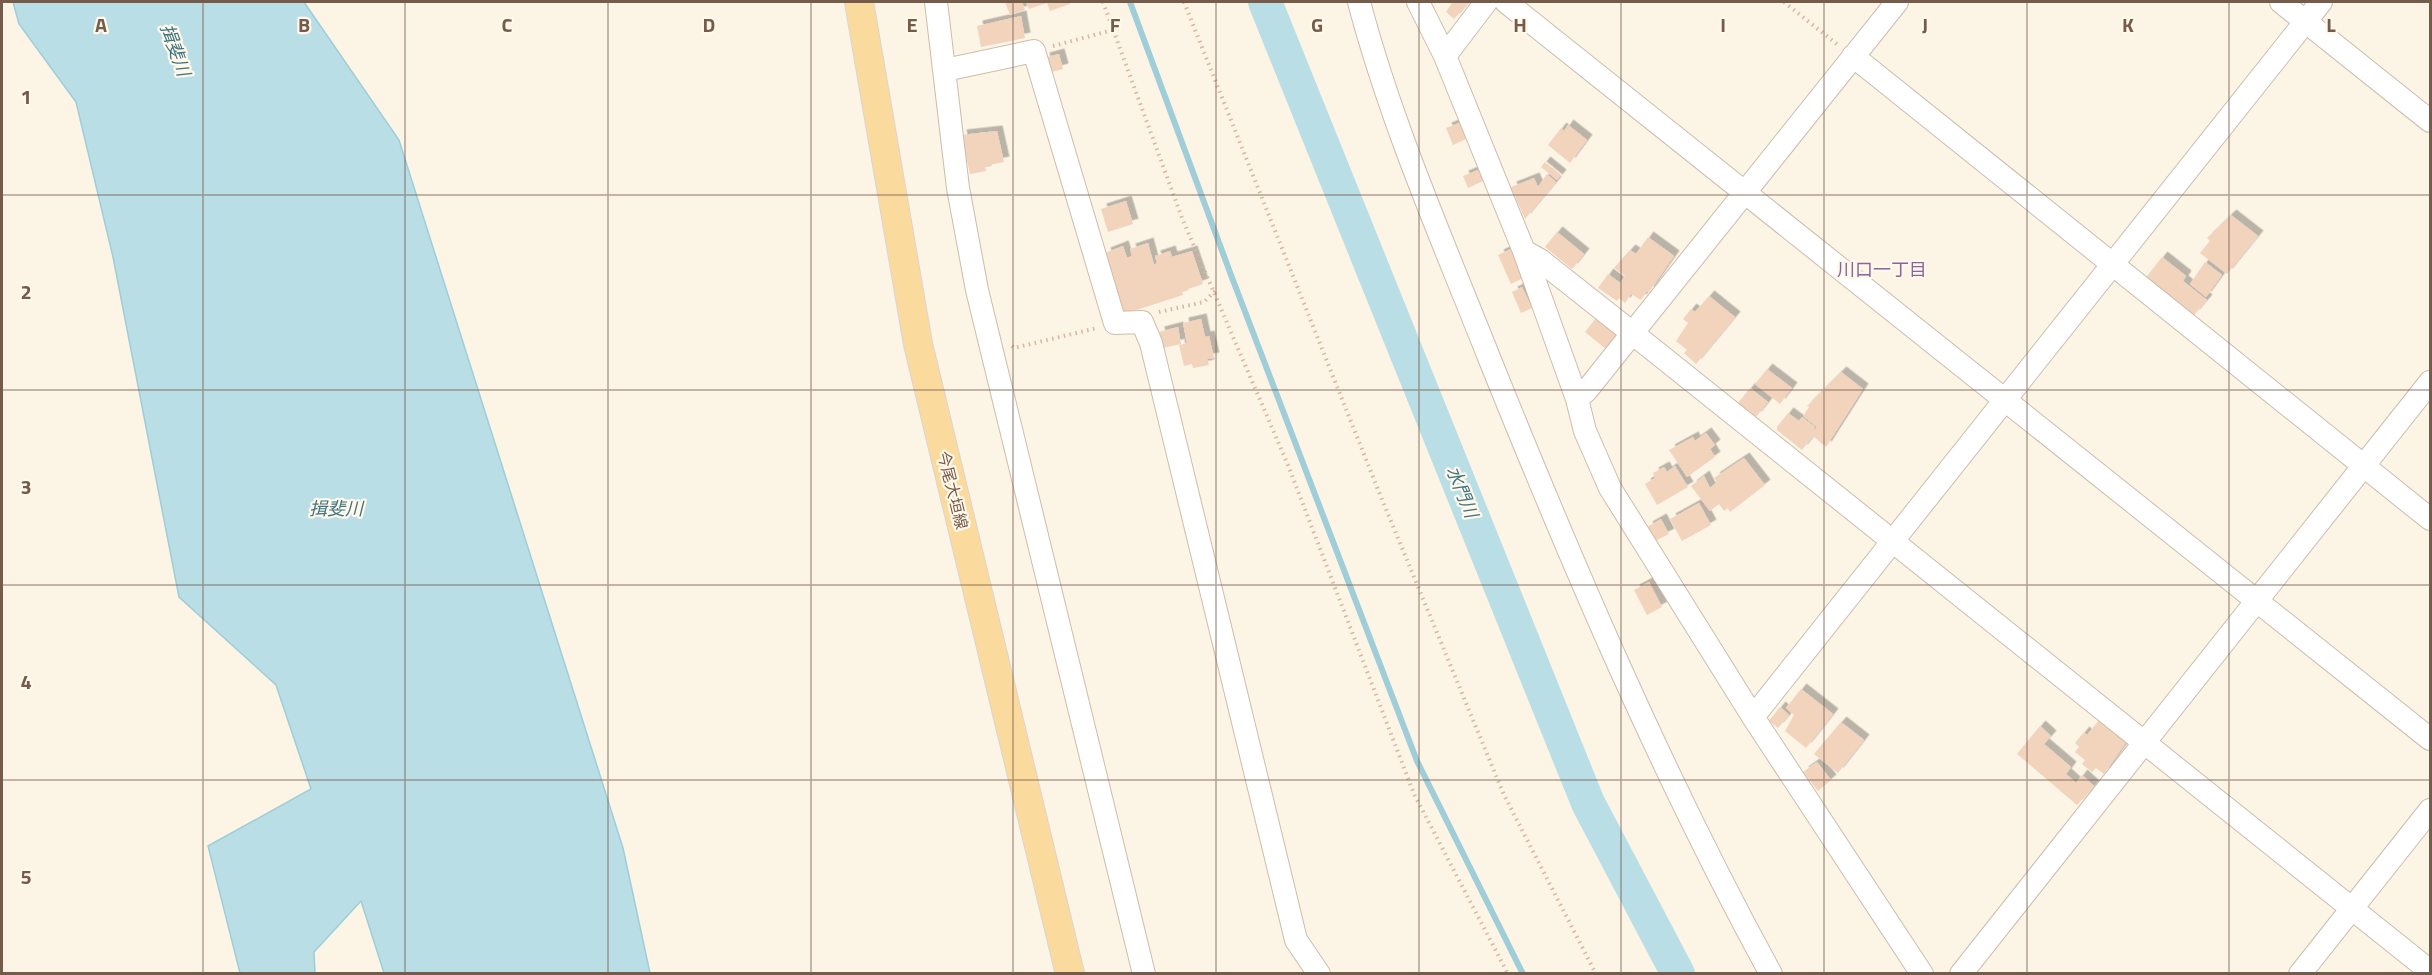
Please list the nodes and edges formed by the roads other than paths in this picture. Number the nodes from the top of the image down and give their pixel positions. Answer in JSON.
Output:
{"nodes":[{"id":1,"x":859,"y":2,"type":"edge"},
{"id":2,"x":936,"y":2,"type":"edge"},
{"id":3,"x":1359,"y":2,"type":"edge"},
{"id":4,"x":1418,"y":2,"type":"edge"},
{"id":5,"x":1486,"y":2,"type":"edge"},
{"id":6,"x":1506,"y":2,"type":"edge"},
{"id":7,"x":1897,"y":2,"type":"edge"},
{"id":8,"x":2281,"y":2,"type":"edge"},
{"id":9,"x":2321,"y":2,"type":"edge"},
{"id":10,"x":2305,"y":21,"type":"junction"},
{"id":11,"x":1445,"y":56,"type":"junction"},
{"id":12,"x":1853,"y":57,"type":"junction"},
{"id":13,"x":945,"y":70,"type":"junction"},
{"id":14,"x":2430,"y":121,"type":"edge"},
{"id":15,"x":1747,"y":191,"type":"junction"},
{"id":16,"x":1524,"y":251,"type":"junction"},
{"id":17,"x":2111,"y":264,"type":"junction"},
{"id":18,"x":1631,"y":332,"type":"junction"},
{"id":19,"x":2430,"y":382,"type":"edge"},
{"id":20,"x":2005,"y":398,"type":"junction"},
{"id":21,"x":1577,"y":399,"type":"junction"},
{"id":22,"x":2363,"y":465,"type":"junction"},
{"id":23,"x":2430,"y":519,"type":"edge"},
{"id":24,"x":1892,"y":542,"type":"junction"},
{"id":25,"x":2256,"y":600,"type":"junction"},
{"id":26,"x":1753,"y":717,"type":"junction"},
{"id":27,"x":2430,"y":739,"type":"edge"},
{"id":28,"x":2144,"y":740,"type":"junction"},
{"id":29,"x":2430,"y":810,"type":"edge"},
{"id":30,"x":2353,"y":908,"type":"junction"},
{"id":31,"x":2430,"y":971,"type":"edge"},
{"id":32,"x":1070,"y":974,"type":"edge"},
{"id":33,"x":1144,"y":974,"type":"edge"},
{"id":34,"x":1319,"y":974,"type":"edge"},
{"id":35,"x":1771,"y":974,"type":"edge"},
{"id":36,"x":1922,"y":974,"type":"edge"},
{"id":37,"x":1960,"y":974,"type":"edge"},
{"id":38,"x":2300,"y":974,"type":"edge"}],
"edges":[{"from":1,"to":32,"type":"main road","name":"今尾大垣線"},
{"from":2,"to":13,"type":"street"},
{"from":3,"to":35,"type":"street"},
{"from":4,"to":11,"type":"street"},
{"from":5,"to":11,"type":"street"},
{"from":6,"to":15,"type":"street"},
{"from":7,"to":12,"type":"street"},
{"from":8,"to":10,"type":"street"},
{"from":9,"to":10,"type":"street"},
{"from":10,"to":14,"type":"street"},
{"from":10,"to":17,"type":"street"},
{"from":11,"to":16,"type":"street"},
{"from":12,"to":15,"type":"street"},
{"from":12,"to":17,"type":"street"},
{"from":13,"to":33,"type":"street"},
{"from":13,"to":34,"type":"street"},
{"from":15,"to":18,"type":"street"},
{"from":15,"to":20,"type":"street"},
{"from":16,"to":18,"type":"street"},
{"from":16,"to":21,"type":"street"},
{"from":17,"to":20,"type":"street"},
{"from":17,"to":22,"type":"street"},
{"from":18,"to":21,"type":"street"},
{"from":18,"to":24,"type":"street"},
{"from":19,"to":22,"type":"street"},
{"from":20,"to":24,"type":"street"},
{"from":20,"to":25,"type":"street"},
{"from":21,"to":26,"type":"street"},
{"from":22,"to":23,"type":"street"},
{"from":22,"to":25,"type":"street"},
{"from":24,"to":26,"type":"street"},
{"from":24,"to":28,"type":"street"},
{"from":25,"to":27,"type":"street"},
{"from":25,"to":28,"type":"street"},
{"from":26,"to":36,"type":"street"},
{"from":28,"to":30,"type":"street"},
{"from":28,"to":37,"type":"street"},
{"from":29,"to":30,"type":"street"},
{"from":30,"to":31,"type":"street"},
{"from":30,"to":38,"type":"street"}]}
